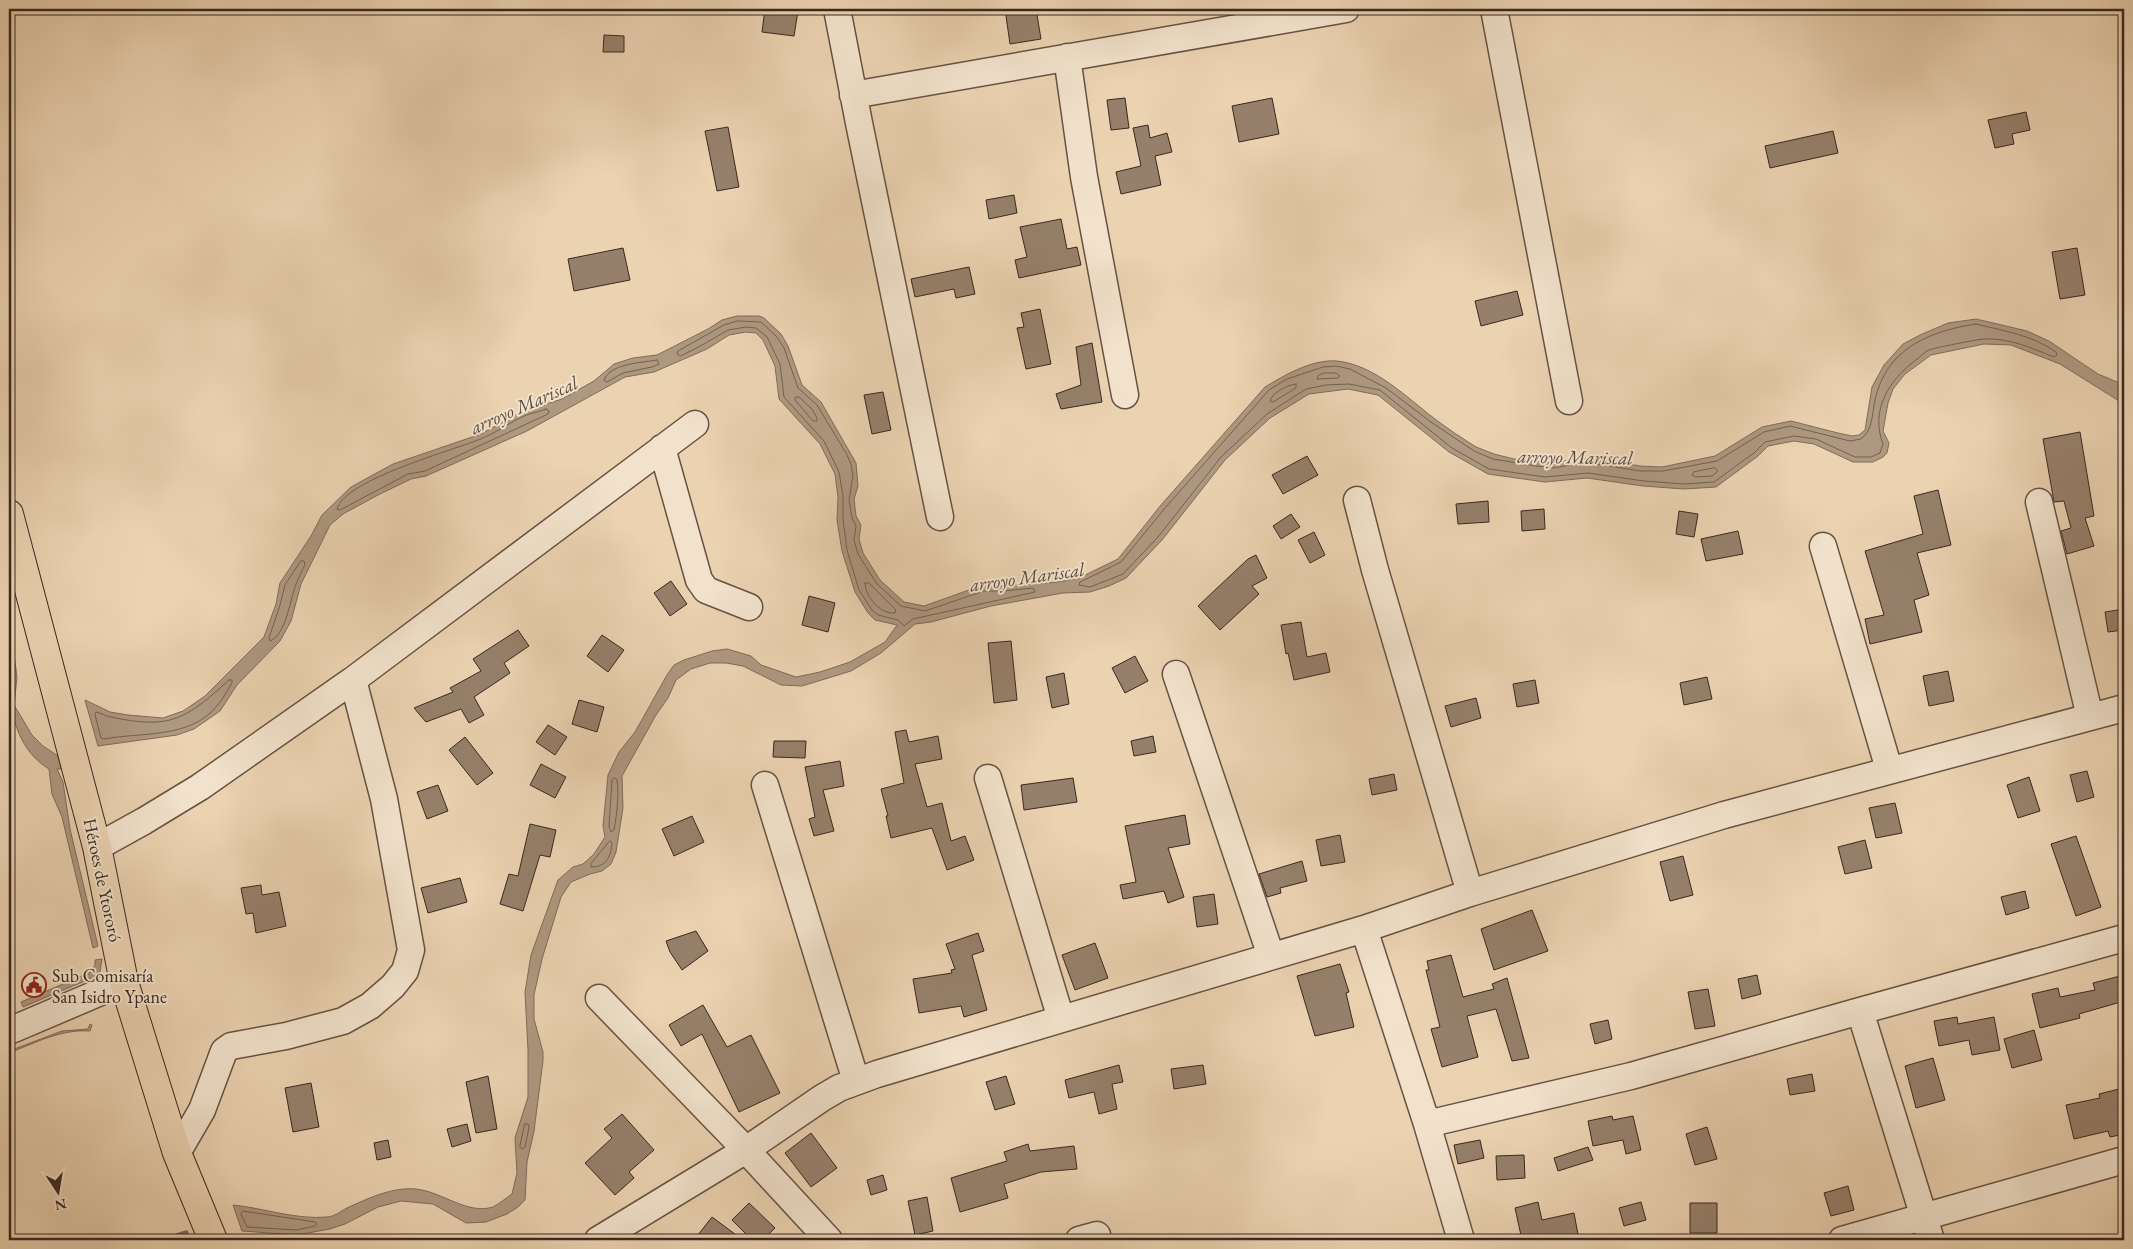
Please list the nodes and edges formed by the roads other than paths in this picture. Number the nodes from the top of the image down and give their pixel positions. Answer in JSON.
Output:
{"nodes":[{"id":1,"x":837,"y":9,"type":"edge"},
{"id":2,"x":1346,"y":9,"type":"edge"},
{"id":3,"x":1494,"y":9,"type":"edge"},
{"id":4,"x":1067,"y":57,"type":"junction"},
{"id":5,"x":853,"y":95,"type":"junction"},
{"id":6,"x":1125,"y":395,"type":"dead end"},
{"id":7,"x":1569,"y":401,"type":"dead end"},
{"id":8,"x":695,"y":424,"type":"dead end"},
{"id":9,"x":662,"y":448,"type":"junction"},
{"id":10,"x":1357,"y":500,"type":"dead end"},
{"id":11,"x":2039,"y":502,"type":"dead end"},
{"id":12,"x":9,"y":514,"type":"edge"},
{"id":13,"x":940,"y":517,"type":"dead end"},
{"id":14,"x":1824,"y":546,"type":"dead end"},
{"id":15,"x":750,"y":607,"type":"dead end"},
{"id":16,"x":1176,"y":674,"type":"dead end"},
{"id":17,"x":353,"y":680,"type":"junction"},
{"id":18,"x":2124,"y":708,"type":"edge"},
{"id":19,"x":2090,"y":717,"type":"junction"},
{"id":20,"x":1889,"y":769,"type":"junction"},
{"id":21,"x":988,"y":778,"type":"dead end"},
{"id":22,"x":765,"y":785,"type":"dead end"},
{"id":23,"x":97,"y":846,"type":"junction"},
{"id":24,"x":1470,"y":893,"type":"junction"},
{"id":25,"x":1364,"y":929,"type":"junction"},
{"id":26,"x":2124,"y":938,"type":"edge"},
{"id":27,"x":1271,"y":956,"type":"junction"},
{"id":28,"x":124,"y":982,"type":"junction"},
{"id":29,"x":598,"y":998,"type":"dead end"},
{"id":30,"x":1860,"y":1011,"type":"junction"},
{"id":31,"x":1061,"y":1019,"type":"junction"},
{"id":32,"x":9,"y":1031,"type":"edge"},
{"id":33,"x":856,"y":1081,"type":"junction"},
{"id":34,"x":1426,"y":1124,"type":"junction"},
{"id":35,"x":746,"y":1150,"type":"junction"},
{"id":36,"x":177,"y":1153,"type":"junction"},
{"id":37,"x":2124,"y":1160,"type":"edge"},
{"id":38,"x":1927,"y":1228,"type":"edge"},
{"id":39,"x":213,"y":1240,"type":"edge"},
{"id":40,"x":598,"y":1240,"type":"edge"},
{"id":41,"x":829,"y":1240,"type":"edge"},
{"id":42,"x":1461,"y":1240,"type":"edge"},
{"id":43,"x":1842,"y":1240,"type":"edge"}],
"edges":[{"from":1,"to":5,"type":"street"},
{"from":2,"to":4,"type":"street"},
{"from":3,"to":7,"type":"street"},
{"from":4,"to":5,"type":"street"},
{"from":4,"to":6,"type":"street"},
{"from":5,"to":13,"type":"street"},
{"from":8,"to":9,"type":"street"},
{"from":9,"to":15,"type":"street"},
{"from":9,"to":17,"type":"street"},
{"from":10,"to":24,"type":"street"},
{"from":11,"to":19,"type":"street"},
{"from":12,"to":23,"type":"main road","name":"Héroes de Ytororó"},
{"from":14,"to":20,"type":"street"},
{"from":16,"to":27,"type":"street"},
{"from":17,"to":23,"type":"street"},
{"from":17,"to":36,"type":"street"},
{"from":18,"to":19,"type":"street"},
{"from":19,"to":20,"type":"street"},
{"from":20,"to":24,"type":"street"},
{"from":21,"to":31,"type":"street"},
{"from":22,"to":33,"type":"street"},
{"from":23,"to":28,"type":"main road","name":"Héroes de Ytororó"},
{"from":24,"to":25,"type":"street"},
{"from":25,"to":27,"type":"street"},
{"from":25,"to":34,"type":"street"},
{"from":26,"to":30,"type":"street"},
{"from":27,"to":31,"type":"street"},
{"from":28,"to":32,"type":"street"},
{"from":28,"to":36,"type":"main road","name":"Héroes de Ytororó"},
{"from":29,"to":35,"type":"street"},
{"from":30,"to":34,"type":"street"},
{"from":30,"to":38,"type":"street"},
{"from":31,"to":33,"type":"street"},
{"from":33,"to":35,"type":"street"},
{"from":34,"to":42,"type":"street"},
{"from":35,"to":40,"type":"street"},
{"from":35,"to":41,"type":"street"},
{"from":36,"to":39,"type":"main road","name":"Héroes de Ytororó"},
{"from":37,"to":38,"type":"street"},
{"from":38,"to":43,"type":"street"}]}
